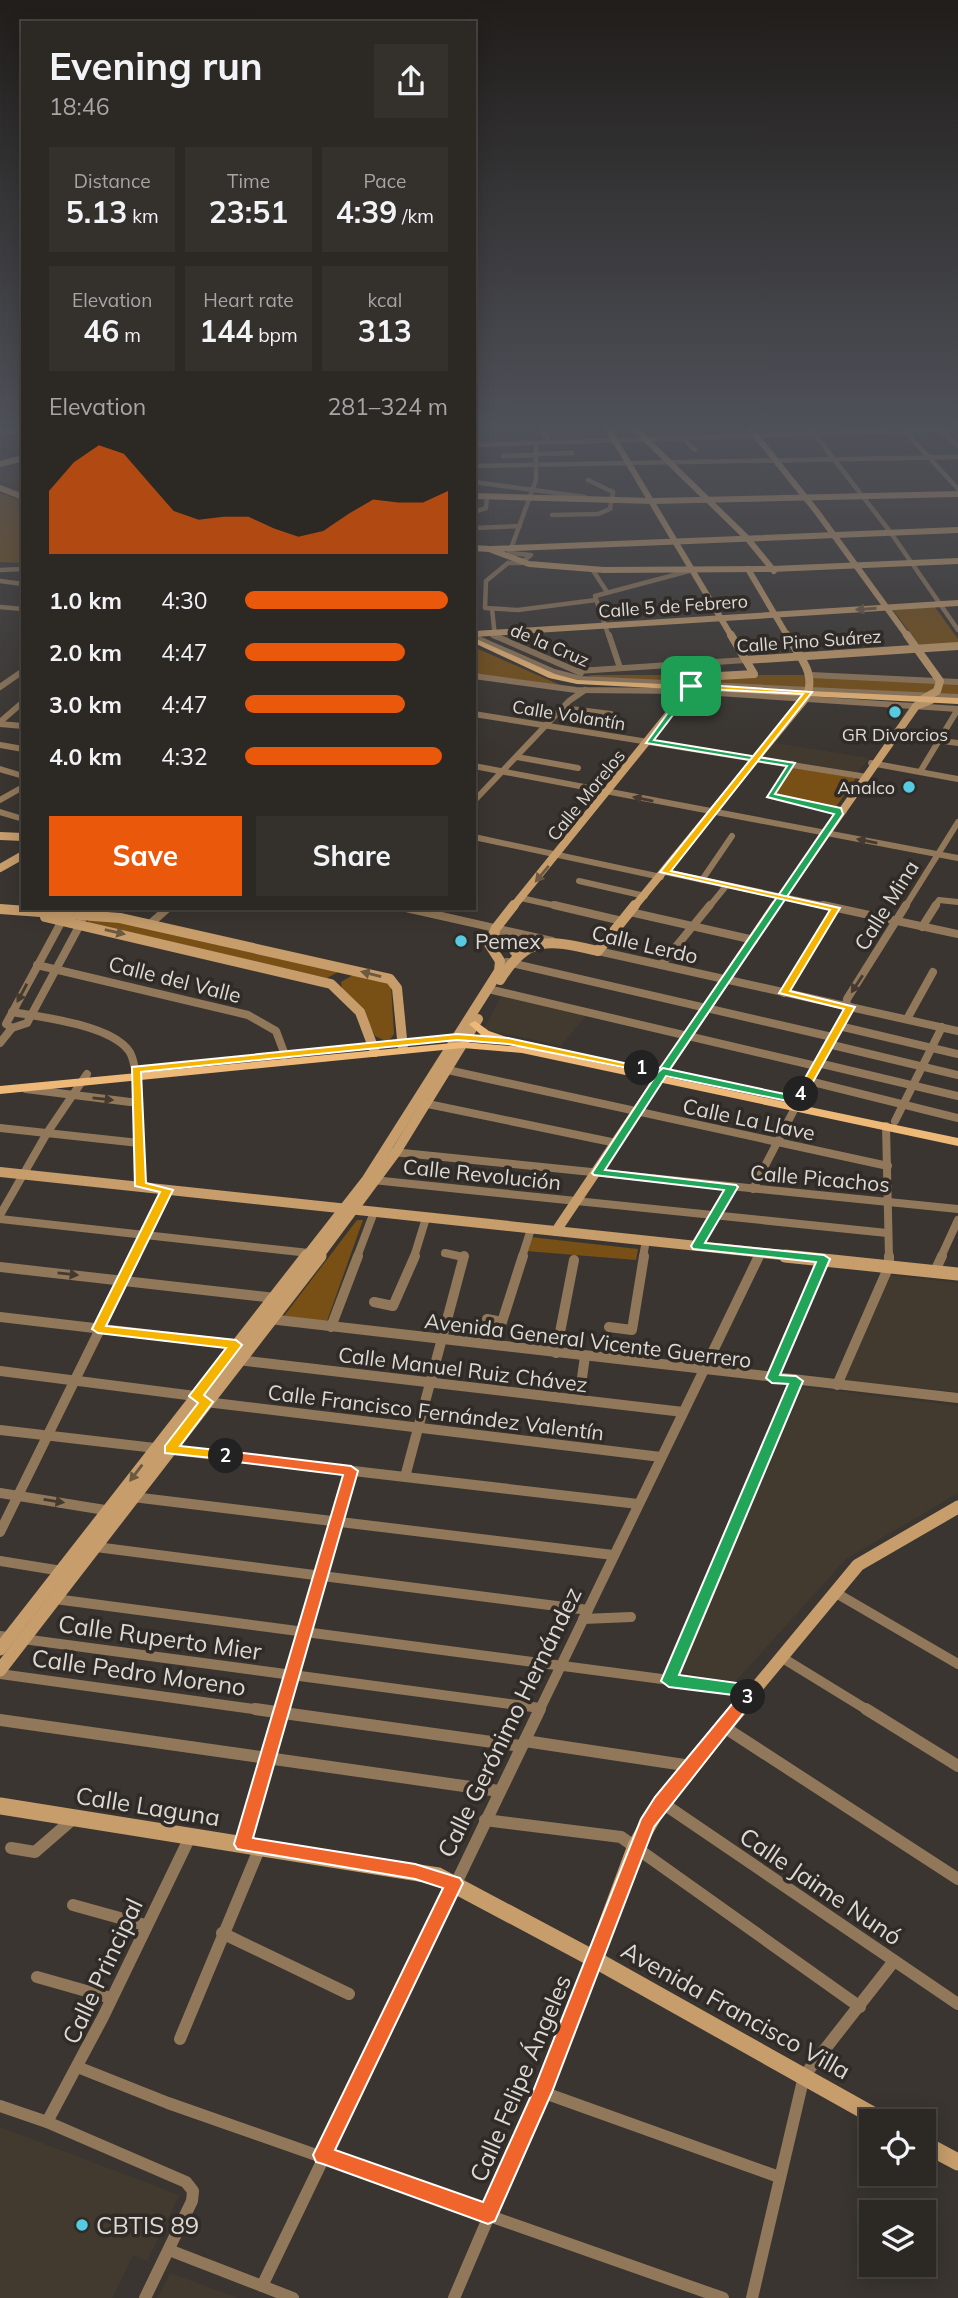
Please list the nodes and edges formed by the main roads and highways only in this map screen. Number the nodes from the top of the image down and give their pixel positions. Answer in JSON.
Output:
{"nodes":[{"id":1,"x":476,"y":640,"type":"edge"},
{"id":2,"x":853,"y":691,"type":"road end"},
{"id":3,"x":808,"y":694,"type":"junction"},
{"id":4,"x":840,"y":697,"type":"junction"},
{"id":5,"x":876,"y":700,"type":"junction"},
{"id":6,"x":921,"y":702,"type":"junction"},
{"id":7,"x":958,"y":703,"type":"edge"},
{"id":8,"x":475,"y":1024,"type":"road end"},
{"id":9,"x":460,"y":1041,"type":"junction"},
{"id":10,"x":508,"y":1041,"type":"junction"},
{"id":11,"x":374,"y":1049,"type":"junction"},
{"id":12,"x":136,"y":1073,"type":"junction"},
{"id":13,"x":661,"y":1075,"type":"junction"},
{"id":14,"x":84,"y":1078,"type":"junction"},
{"id":15,"x":0,"y":1082,"type":"edge"},
{"id":16,"x":0,"y":1090,"type":"edge"},
{"id":17,"x":891,"y":1123,"type":"junction"},
{"id":18,"x":958,"y":1135,"type":"edge"},
{"id":19,"x":958,"y":1142,"type":"edge"}],
"edges":[{"from":1,"to":3,"type":"main road"},
{"from":2,"to":5,"type":"main road"},
{"from":3,"to":4,"type":"main road"},
{"from":3,"to":5,"type":"main road"},
{"from":4,"to":5,"type":"main road"},
{"from":4,"to":6,"type":"main road"},
{"from":5,"to":6,"type":"main road"},
{"from":6,"to":7,"type":"main road"},
{"from":8,"to":10,"type":"main road"},
{"from":9,"to":10,"type":"main road"},
{"from":9,"to":11,"type":"main road"},
{"from":9,"to":13,"type":"main road"},
{"from":10,"to":13,"type":"main road"},
{"from":11,"to":12,"type":"main road"},
{"from":11,"to":12,"type":"main road"},
{"from":12,"to":14,"type":"main road"},
{"from":13,"to":17,"type":"main road"},
{"from":14,"to":15,"type":"main road"},
{"from":14,"to":16,"type":"main road"},
{"from":17,"to":18,"type":"main road"},
{"from":17,"to":19,"type":"main road"}]}
